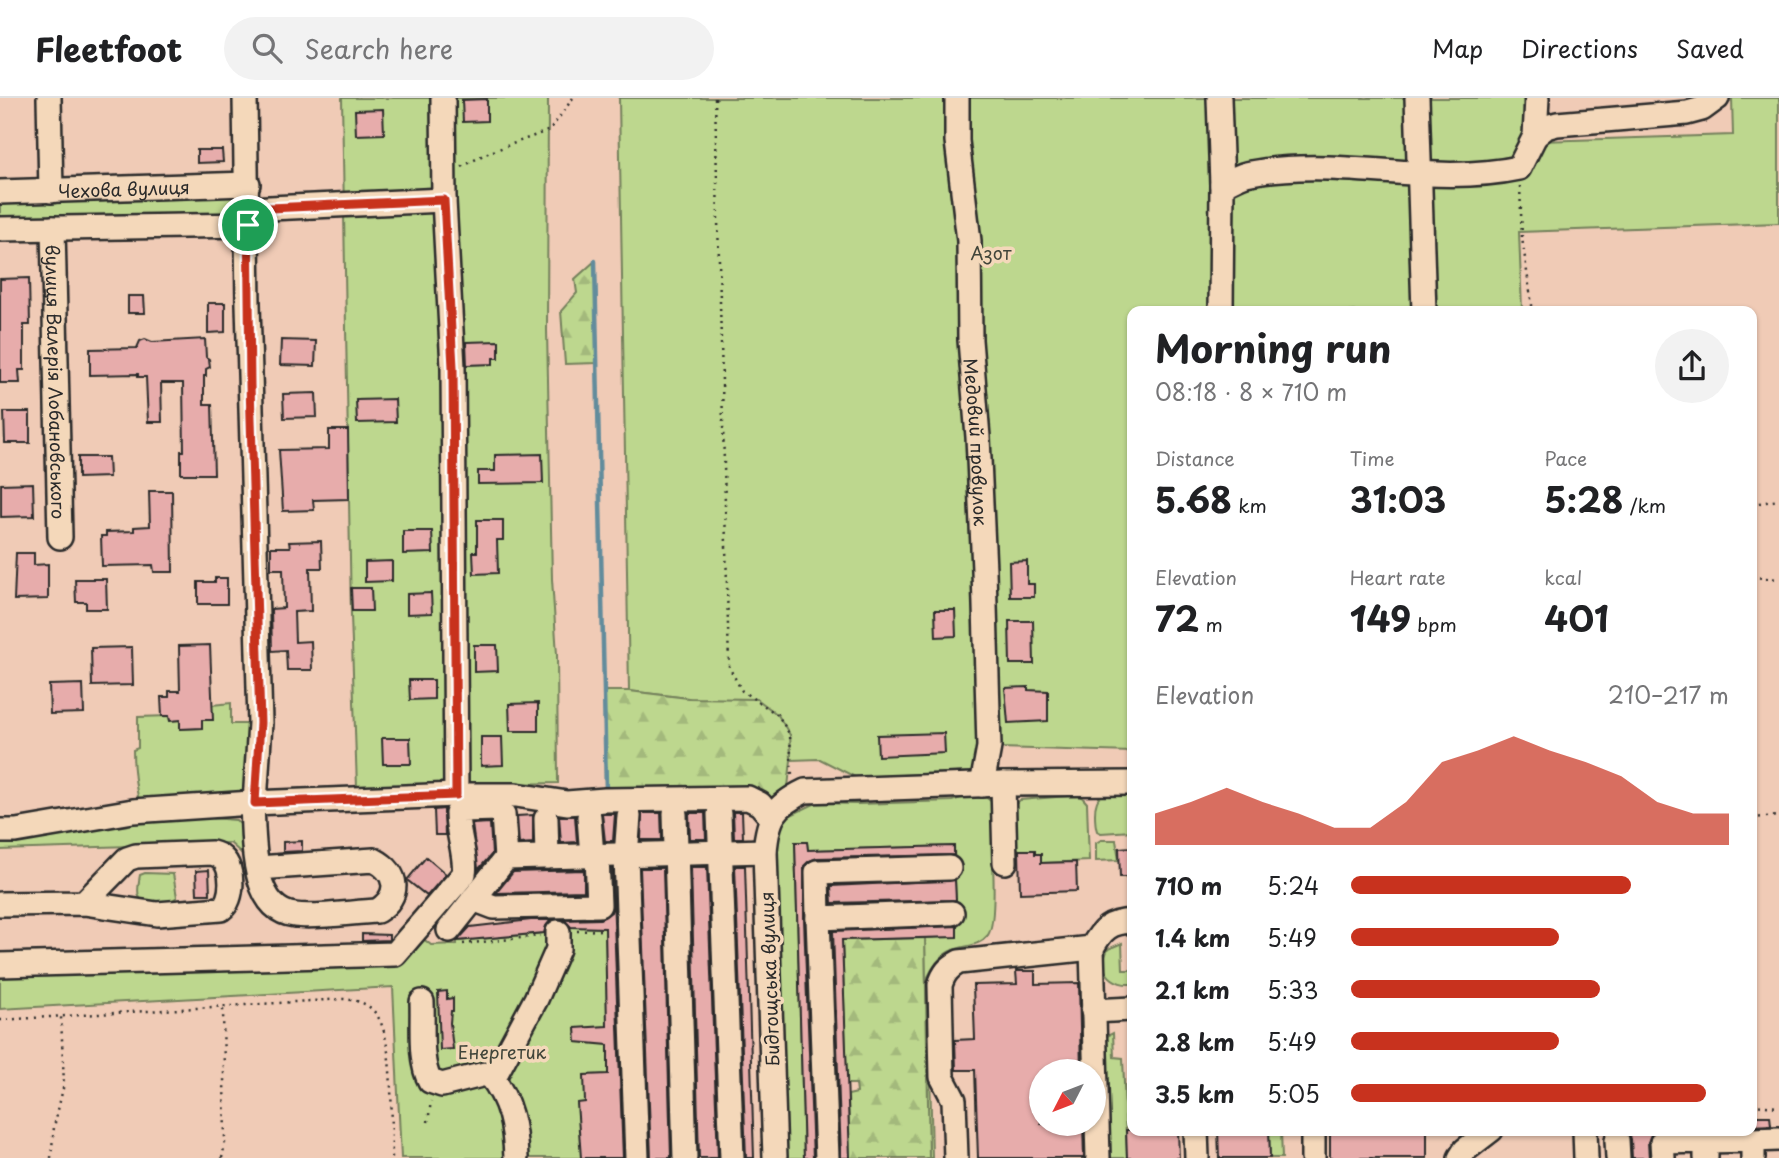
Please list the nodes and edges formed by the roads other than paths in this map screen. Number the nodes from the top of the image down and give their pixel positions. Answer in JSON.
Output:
{"nodes":[{"id":1,"x":49,"y":98,"type":"edge"},
{"id":2,"x":245,"y":98,"type":"edge"},
{"id":3,"x":443,"y":98,"type":"edge"},
{"id":4,"x":957,"y":98,"type":"edge"},
{"id":5,"x":1219,"y":98,"type":"edge"},
{"id":6,"x":1417,"y":98,"type":"edge"},
{"id":7,"x":1537,"y":98,"type":"edge"},
{"id":8,"x":1717,"y":98,"type":"edge"},
{"id":9,"x":1535,"y":136,"type":"junction"},
{"id":10,"x":1420,"y":175,"type":"junction"},
{"id":11,"x":248,"y":184,"type":"junction"},
{"id":12,"x":1222,"y":185,"type":"junction"},
{"id":13,"x":444,"y":189,"type":"junction"},
{"id":14,"x":51,"y":191,"type":"junction"},
{"id":15,"x":0,"y":192,"type":"edge"},
{"id":16,"x":248,"y":217,"type":"junction"},
{"id":17,"x":53,"y":228,"type":"junction"},
{"id":18,"x":0,"y":229,"type":"edge"},
{"id":19,"x":1221,"y":306,"type":"edge"},
{"id":20,"x":1424,"y":306,"type":"edge"},
{"id":21,"x":60,"y":537,"type":"dead end"},
{"id":22,"x":1127,"y":783,"type":"edge"},
{"id":23,"x":992,"y":785,"type":"junction"},
{"id":24,"x":456,"y":795,"type":"junction"},
{"id":25,"x":253,"y":803,"type":"junction"},
{"id":26,"x":782,"y":806,"type":"junction"},
{"id":27,"x":675,"y":814,"type":"dead end"},
{"id":28,"x":719,"y":814,"type":"dead end"},
{"id":29,"x":629,"y":816,"type":"dead end"},
{"id":30,"x":589,"y":817,"type":"dead end"},
{"id":31,"x":546,"y":819,"type":"dead end"},
{"id":32,"x":0,"y":831,"type":"edge"},
{"id":33,"x":765,"y":850,"type":"junction"},
{"id":34,"x":720,"y":852,"type":"junction"},
{"id":35,"x":675,"y":854,"type":"junction"},
{"id":36,"x":595,"y":856,"type":"junction"},
{"id":37,"x":626,"y":856,"type":"junction"},
{"id":38,"x":547,"y":857,"type":"junction"},
{"id":39,"x":506,"y":858,"type":"junction"},
{"id":40,"x":1005,"y":862,"type":"dead end"},
{"id":41,"x":258,"y":868,"type":"junction"},
{"id":42,"x":949,"y":868,"type":"dead end"},
{"id":43,"x":473,"y":899,"type":"junction"},
{"id":44,"x":84,"y":903,"type":"junction"},
{"id":45,"x":0,"y":904,"type":"edge"},
{"id":46,"x":952,"y":913,"type":"dead end"},
{"id":47,"x":818,"y":918,"type":"junction"},
{"id":48,"x":1127,"y":921,"type":"edge"},
{"id":49,"x":558,"y":932,"type":"road end"},
{"id":50,"x":453,"y":938,"type":"road end"},
{"id":51,"x":1092,"y":948,"type":"junction"},
{"id":52,"x":0,"y":965,"type":"edge"},
{"id":53,"x":422,"y":1002,"type":"dead end"},
{"id":54,"x":1127,"y":1009,"type":"edge"},
{"id":55,"x":1093,"y":1011,"type":"junction"},
{"id":56,"x":494,"y":1079,"type":"junction"},
{"id":57,"x":1196,"y":1136,"type":"edge"},
{"id":58,"x":1313,"y":1136,"type":"edge"},
{"id":59,"x":1483,"y":1136,"type":"edge"},
{"id":60,"x":1585,"y":1136,"type":"edge"},
{"id":61,"x":1779,"y":1139,"type":"edge"},
{"id":62,"x":1706,"y":1149,"type":"edge"},
{"id":63,"x":1753,"y":1149,"type":"edge"},
{"id":64,"x":516,"y":1158,"type":"edge"},
{"id":65,"x":636,"y":1158,"type":"edge"},
{"id":66,"x":685,"y":1158,"type":"edge"},
{"id":67,"x":732,"y":1158,"type":"edge"},
{"id":68,"x":775,"y":1158,"type":"edge"},
{"id":69,"x":827,"y":1158,"type":"edge"},
{"id":70,"x":956,"y":1158,"type":"edge"},
{"id":71,"x":1098,"y":1158,"type":"edge"},
{"id":72,"x":1197,"y":1158,"type":"edge"},
{"id":73,"x":1313,"y":1158,"type":"edge"},
{"id":74,"x":1460,"y":1158,"type":"edge"},
{"id":75,"x":1586,"y":1158,"type":"edge"},
{"id":76,"x":1663,"y":1158,"type":"edge"}],
"edges":[{"from":1,"to":14,"type":"street"},
{"from":2,"to":11,"type":"street"},
{"from":3,"to":13,"type":"street"},
{"from":4,"to":23,"type":"street","name":"Медовий провулок"},
{"from":5,"to":12,"type":"street"},
{"from":6,"to":10,"type":"street"},
{"from":7,"to":9,"type":"street"},
{"from":8,"to":9,"type":"street"},
{"from":9,"to":10,"type":"street"},
{"from":10,"to":12,"type":"street"},
{"from":10,"to":20,"type":"street"},
{"from":11,"to":14,"type":"street","name":"Чехова вулиця"},
{"from":11,"to":16,"type":"street"},
{"from":12,"to":19,"type":"street"},
{"from":13,"to":16,"type":"street","name":"Чехова вулиця"},
{"from":13,"to":24,"type":"street"},
{"from":14,"to":15,"type":"street","name":"Чехова вулиця"},
{"from":16,"to":17,"type":"street","name":"Чехова вулиця"},
{"from":16,"to":25,"type":"street"},
{"from":17,"to":18,"type":"street","name":"Чехова вулиця"},
{"from":17,"to":21,"type":"street","name":"вулиця Валерія Лобановського"},
{"from":22,"to":23,"type":"street"},
{"from":23,"to":26,"type":"street"},
{"from":23,"to":40,"type":"street","name":"Медовий провулок"},
{"from":24,"to":25,"type":"street"},
{"from":24,"to":26,"type":"street"},
{"from":25,"to":32,"type":"street"},
{"from":25,"to":41,"type":"street"},
{"from":26,"to":33,"type":"street","name":"Бидгощська вулиця"},
{"from":27,"to":35,"type":"street"},
{"from":28,"to":34,"type":"street"},
{"from":29,"to":37,"type":"street"},
{"from":30,"to":36,"type":"street"},
{"from":31,"to":38,"type":"street"},
{"from":33,"to":34,"type":"street"},
{"from":33,"to":68,"type":"street","name":"Бидгощська вулиця"},
{"from":34,"to":35,"type":"street"},
{"from":34,"to":67,"type":"street"},
{"from":35,"to":37,"type":"street"},
{"from":35,"to":66,"type":"street"},
{"from":36,"to":37,"type":"street"},
{"from":36,"to":38,"type":"street"},
{"from":36,"to":43,"type":"street"},
{"from":37,"to":65,"type":"street"},
{"from":38,"to":39,"type":"street"},
{"from":39,"to":43,"type":"street"},
{"from":39,"to":52,"type":"street"},
{"from":41,"to":41,"type":"street"},
{"from":42,"to":47,"type":"street"},
{"from":43,"to":50,"type":"street"},
{"from":44,"to":44,"type":"street"},
{"from":44,"to":45,"type":"street"},
{"from":46,"to":47,"type":"street"},
{"from":47,"to":69,"type":"street"},
{"from":48,"to":51,"type":"street"},
{"from":49,"to":56,"type":"street"},
{"from":51,"to":55,"type":"street"},
{"from":51,"to":70,"type":"street"},
{"from":53,"to":56,"type":"street"},
{"from":54,"to":55,"type":"street"},
{"from":55,"to":71,"type":"street"},
{"from":56,"to":64,"type":"street"},
{"from":57,"to":72,"type":"street"},
{"from":58,"to":73,"type":"street"},
{"from":59,"to":74,"type":"street"},
{"from":60,"to":75,"type":"street"},
{"from":61,"to":63,"type":"street"},
{"from":62,"to":63,"type":"street"},
{"from":62,"to":76,"type":"street"}]}
